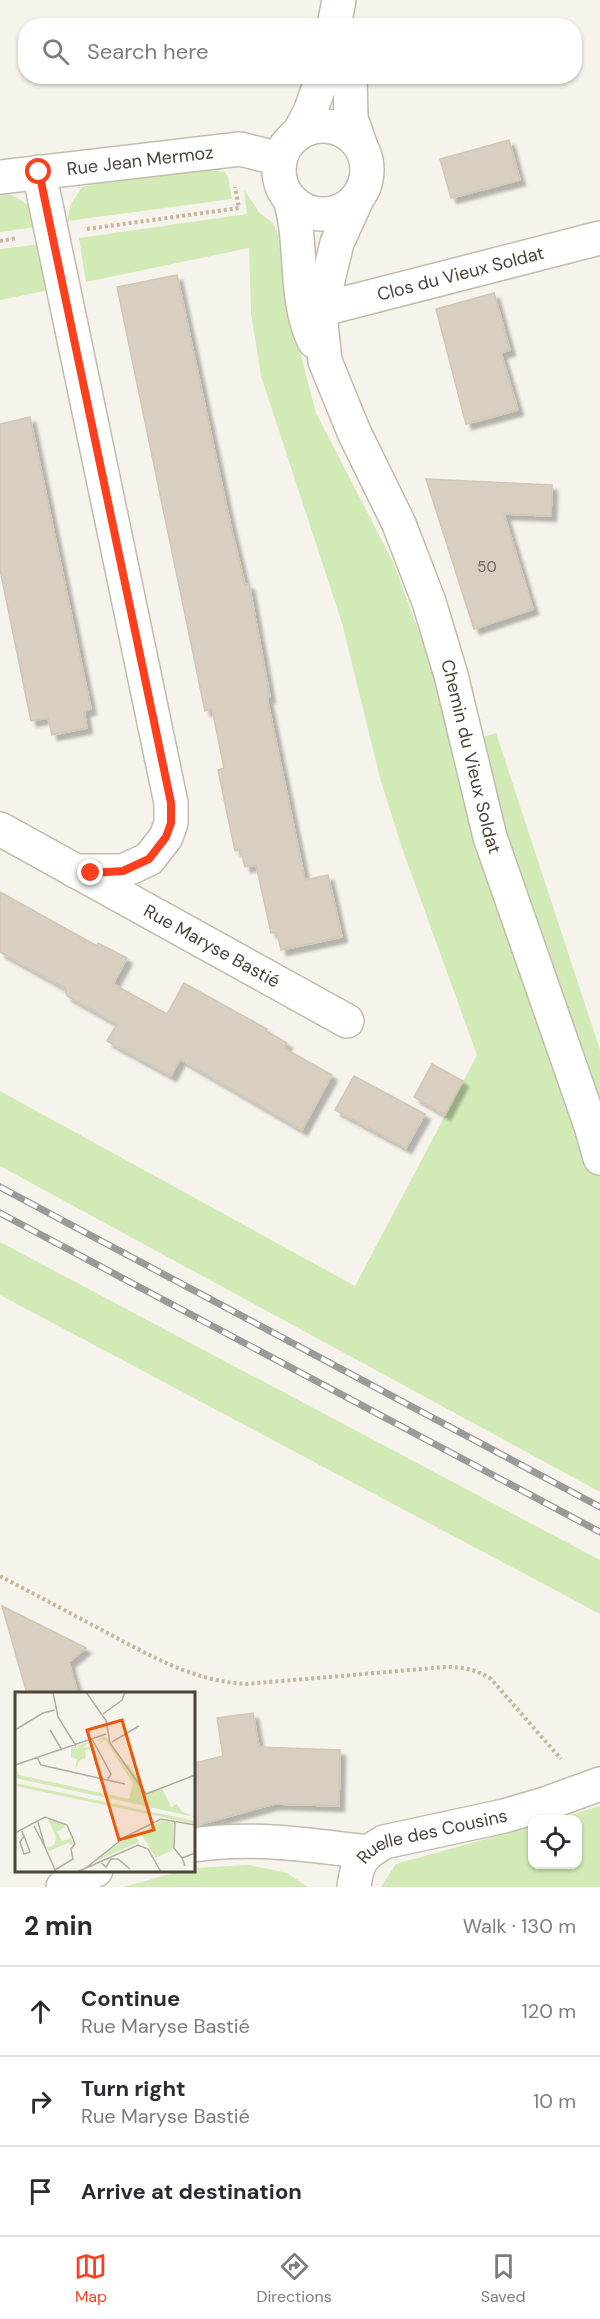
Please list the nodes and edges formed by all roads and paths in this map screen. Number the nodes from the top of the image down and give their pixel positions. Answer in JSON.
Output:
{"nodes":[{"id":1,"x":339,"y":0,"type":"edge"},
{"id":2,"x":354,"y":0,"type":"edge"},
{"id":3,"x":336,"y":18,"type":"edge"},
{"id":4,"x":353,"y":18,"type":"edge"},
{"id":5,"x":320,"y":84,"type":"edge"},
{"id":6,"x":350,"y":84,"type":"edge"},
{"id":7,"x":299,"y":133,"type":"junction"},
{"id":8,"x":360,"y":144,"type":"junction"},
{"id":9,"x":229,"y":150,"type":"junction"},
{"id":10,"x":280,"y":159,"type":"junction"},
{"id":11,"x":39,"y":172,"type":"junction"},
{"id":12,"x":0,"y":177,"type":"edge"},
{"id":13,"x":290,"y":199,"type":"junction"},
{"id":14,"x":357,"y":199,"type":"junction"},
{"id":15,"x":52,"y":234,"type":"junction"},
{"id":16,"x":600,"y":238,"type":"edge"},
{"id":17,"x":0,"y":241,"type":"edge"},
{"id":18,"x":323,"y":309,"type":"junction"},
{"id":19,"x":325,"y":361,"type":"junction"},
{"id":20,"x":0,"y":829,"type":"edge"},
{"id":21,"x":75,"y":871,"type":"junction"},
{"id":22,"x":347,"y":1021,"type":"dead end"},
{"id":23,"x":600,"y":1158,"type":"edge"},
{"id":24,"x":0,"y":1576,"type":"edge"},
{"id":25,"x":593,"y":1787,"type":"edge"},
{"id":26,"x":195,"y":1845,"type":"edge"},
{"id":27,"x":367,"y":1852,"type":"junction"},
{"id":28,"x":92,"y":1872,"type":"edge"},
{"id":29,"x":63,"y":1887,"type":"edge"},
{"id":30,"x":354,"y":1887,"type":"edge"}],
"edges":[{"from":1,"to":3,"type":"street"},
{"from":2,"to":4,"type":"street"},
{"from":5,"to":7,"type":"street"},
{"from":6,"to":8,"type":"street"},
{"from":7,"to":8,"type":"street"},
{"from":7,"to":10,"type":"street"},
{"from":8,"to":14,"type":"street"},
{"from":9,"to":10,"type":"street","name":"Rue Jean Mermoz"},
{"from":9,"to":11,"type":"street","name":"Rue Jean Mermoz"},
{"from":9,"to":15,"type":"path"},
{"from":10,"to":13,"type":"street"},
{"from":11,"to":12,"type":"street","name":"Rue Jean Mermoz"},
{"from":11,"to":15,"type":"street","name":"Rue Maryse Bastié"},
{"from":13,"to":14,"type":"street"},
{"from":13,"to":19,"type":"street","name":"Chemin du Vieux Soldat"},
{"from":14,"to":18,"type":"street","name":"Chemin du Vieux Soldat"},
{"from":15,"to":17,"type":"path"},
{"from":15,"to":21,"type":"street","name":"Rue Maryse Bastié"},
{"from":16,"to":18,"type":"street","name":"Clos du Vieux Soldat"},
{"from":18,"to":19,"type":"street","name":"Chemin du Vieux Soldat"},
{"from":19,"to":23,"type":"street","name":"Chemin du Vieux Soldat"},
{"from":20,"to":21,"type":"street","name":"Rue Maryse Bastié"},
{"from":21,"to":22,"type":"street","name":"Rue Maryse Bastié"},
{"from":24,"to":25,"type":"path"},
{"from":25,"to":27,"type":"street","name":"Ruelle des Cousins"},
{"from":26,"to":27,"type":"street"},
{"from":27,"to":30,"type":"street","name":"Ruelle des Cousins"},
{"from":28,"to":29,"type":"street"}]}
